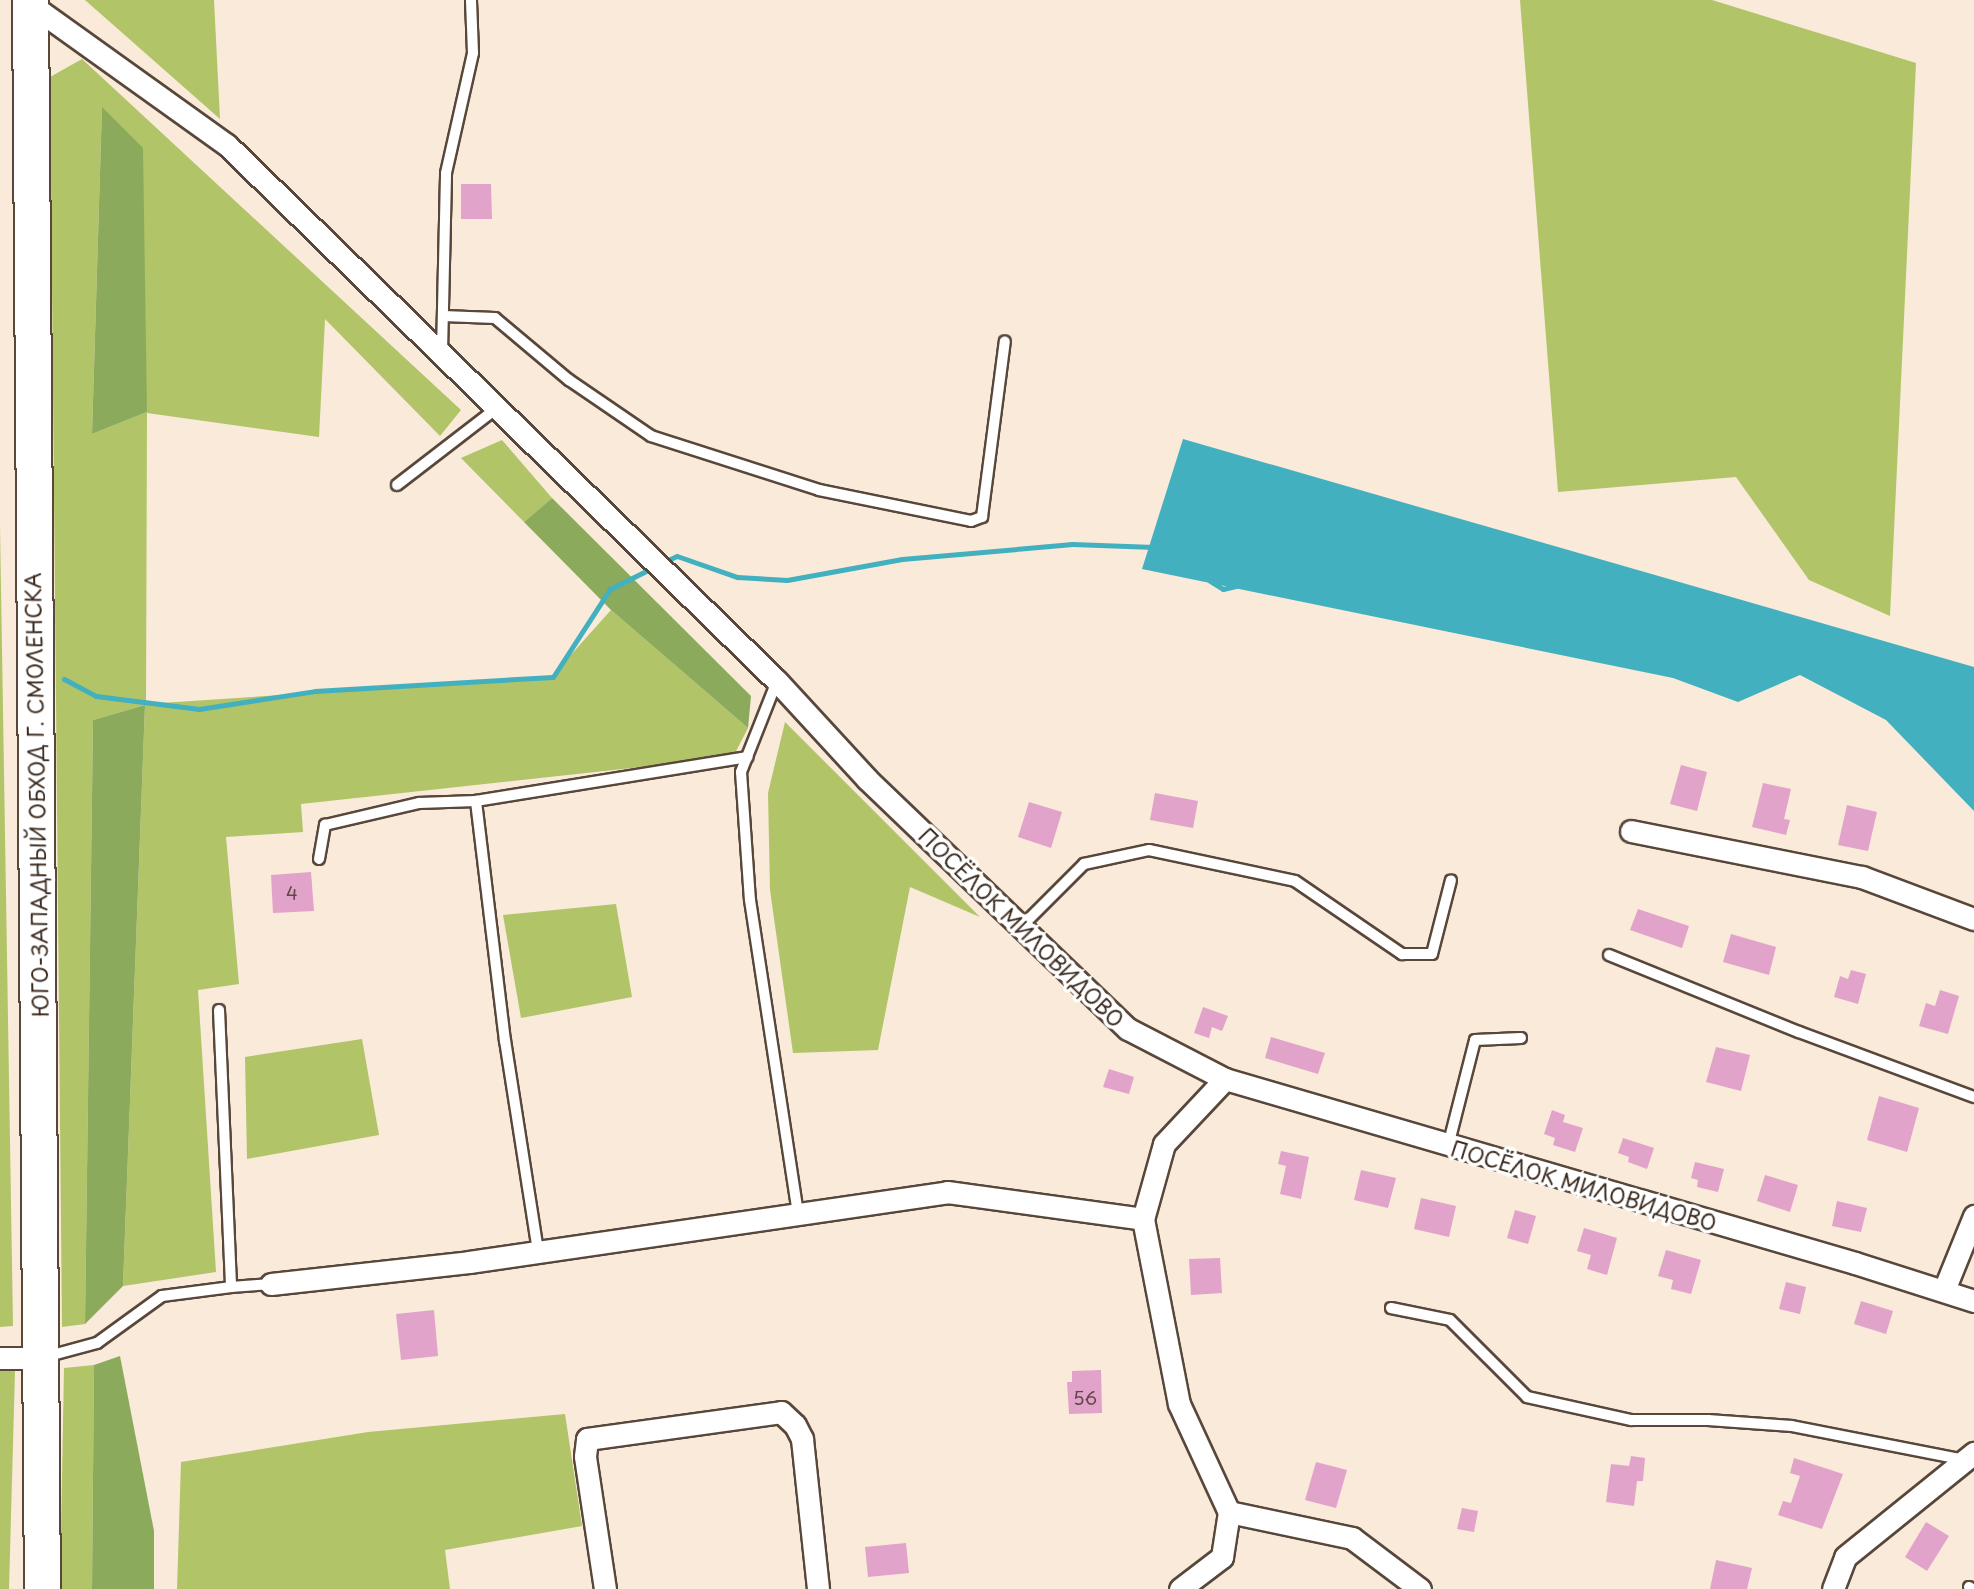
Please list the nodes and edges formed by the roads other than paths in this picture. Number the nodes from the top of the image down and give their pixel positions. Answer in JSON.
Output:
{"nodes":[{"id":1,"x":471,"y":0,"type":"edge"},
{"id":2,"x":30,"y":2,"type":"edge"},
{"id":3,"x":443,"y":316,"type":"junction"},
{"id":4,"x":1005,"y":341,"type":"dead end"},
{"id":5,"x":442,"y":355,"type":"junction"},
{"id":6,"x":497,"y":408,"type":"junction"},
{"id":7,"x":397,"y":485,"type":"dead end"},
{"id":8,"x":778,"y":681,"type":"junction"},
{"id":9,"x":747,"y":757,"type":"junction"},
{"id":10,"x":476,"y":801,"type":"junction"},
{"id":11,"x":1631,"y":831,"type":"dead end"},
{"id":12,"x":319,"y":859,"type":"dead end"},
{"id":13,"x":1451,"y":880,"type":"dead end"},
{"id":14,"x":1974,"y":919,"type":"edge"},
{"id":15,"x":1022,"y":926,"type":"junction"},
{"id":16,"x":1609,"y":955,"type":"dead end"},
{"id":17,"x":219,"y":1010,"type":"dead end"},
{"id":18,"x":1521,"y":1038,"type":"dead end"},
{"id":19,"x":1225,"y":1079,"type":"junction"},
{"id":20,"x":1974,"y":1097,"type":"edge"},
{"id":21,"x":1448,"y":1146,"type":"junction"},
{"id":22,"x":798,"y":1213,"type":"junction"},
{"id":23,"x":1974,"y":1216,"type":"edge"},
{"id":24,"x":1143,"y":1219,"type":"junction"},
{"id":25,"x":538,"y":1251,"type":"junction"},
{"id":26,"x":271,"y":1284,"type":"joint"},
{"id":27,"x":231,"y":1287,"type":"junction"},
{"id":28,"x":1944,"y":1290,"type":"junction"},
{"id":29,"x":1974,"y":1301,"type":"edge"},
{"id":30,"x":1391,"y":1308,"type":"dead end"},
{"id":31,"x":0,"y":1358,"type":"edge"},
{"id":32,"x":42,"y":1358,"type":"junction"},
{"id":33,"x":1970,"y":1457,"type":"edge"},
{"id":34,"x":1229,"y":1512,"type":"junction"},
{"id":35,"x":42,"y":1589,"type":"edge"},
{"id":36,"x":605,"y":1589,"type":"edge"},
{"id":37,"x":818,"y":1589,"type":"edge"},
{"id":38,"x":1180,"y":1589,"type":"edge"},
{"id":39,"x":1420,"y":1589,"type":"edge"},
{"id":40,"x":1833,"y":1589,"type":"edge"}],
"edges":[{"from":1,"to":3,"type":"lane"},
{"from":2,"to":5,"type":"street","name":"ПОСЁЛОК МИЛОВИДОВО"},
{"from":2,"to":32,"type":"highway","name":"ЮГО-ЗАПАДНЫЙ ОБХОД Г. СМОЛЕНСКА"},
{"from":3,"to":4,"type":"lane"},
{"from":3,"to":5,"type":"lane"},
{"from":5,"to":6,"type":"street","name":"ПОСЁЛОК МИЛОВИДОВО"},
{"from":6,"to":7,"type":"lane"},
{"from":6,"to":8,"type":"street","name":"ПОСЁЛОК МИЛОВИДОВО"},
{"from":8,"to":9,"type":"lane"},
{"from":8,"to":15,"type":"street","name":"ПОСЁЛОК МИЛОВИДОВО"},
{"from":9,"to":10,"type":"lane"},
{"from":9,"to":22,"type":"lane"},
{"from":10,"to":12,"type":"lane"},
{"from":10,"to":25,"type":"lane"},
{"from":11,"to":14,"type":"street"},
{"from":13,"to":15,"type":"lane"},
{"from":15,"to":19,"type":"street","name":"ПОСЁЛОК МИЛОВИДОВО"},
{"from":16,"to":20,"type":"lane"},
{"from":17,"to":27,"type":"lane"},
{"from":18,"to":21,"type":"lane"},
{"from":19,"to":21,"type":"street","name":"ПОСЁЛОК МИЛОВИДОВО"},
{"from":19,"to":24,"type":"street"},
{"from":21,"to":28,"type":"street","name":"ПОСЁЛОК МИЛОВИДОВО"},
{"from":22,"to":24,"type":"street"},
{"from":22,"to":25,"type":"street"},
{"from":23,"to":28,"type":"street"},
{"from":24,"to":34,"type":"street"},
{"from":25,"to":26,"type":"street"},
{"from":26,"to":27,"type":"lane"},
{"from":27,"to":32,"type":"lane"},
{"from":28,"to":29,"type":"street","name":"ПОСЁЛОК МИЛОВИДОВО"},
{"from":30,"to":33,"type":"lane"},
{"from":31,"to":32,"type":"street"},
{"from":32,"to":35,"type":"highway","name":"ЮГО-ЗАПАДНЫЙ ОБХОД Г. СМОЛЕНСКА"},
{"from":33,"to":40,"type":"street"},
{"from":34,"to":38,"type":"street"},
{"from":34,"to":39,"type":"street"},
{"from":36,"to":37,"type":"street"}]}
